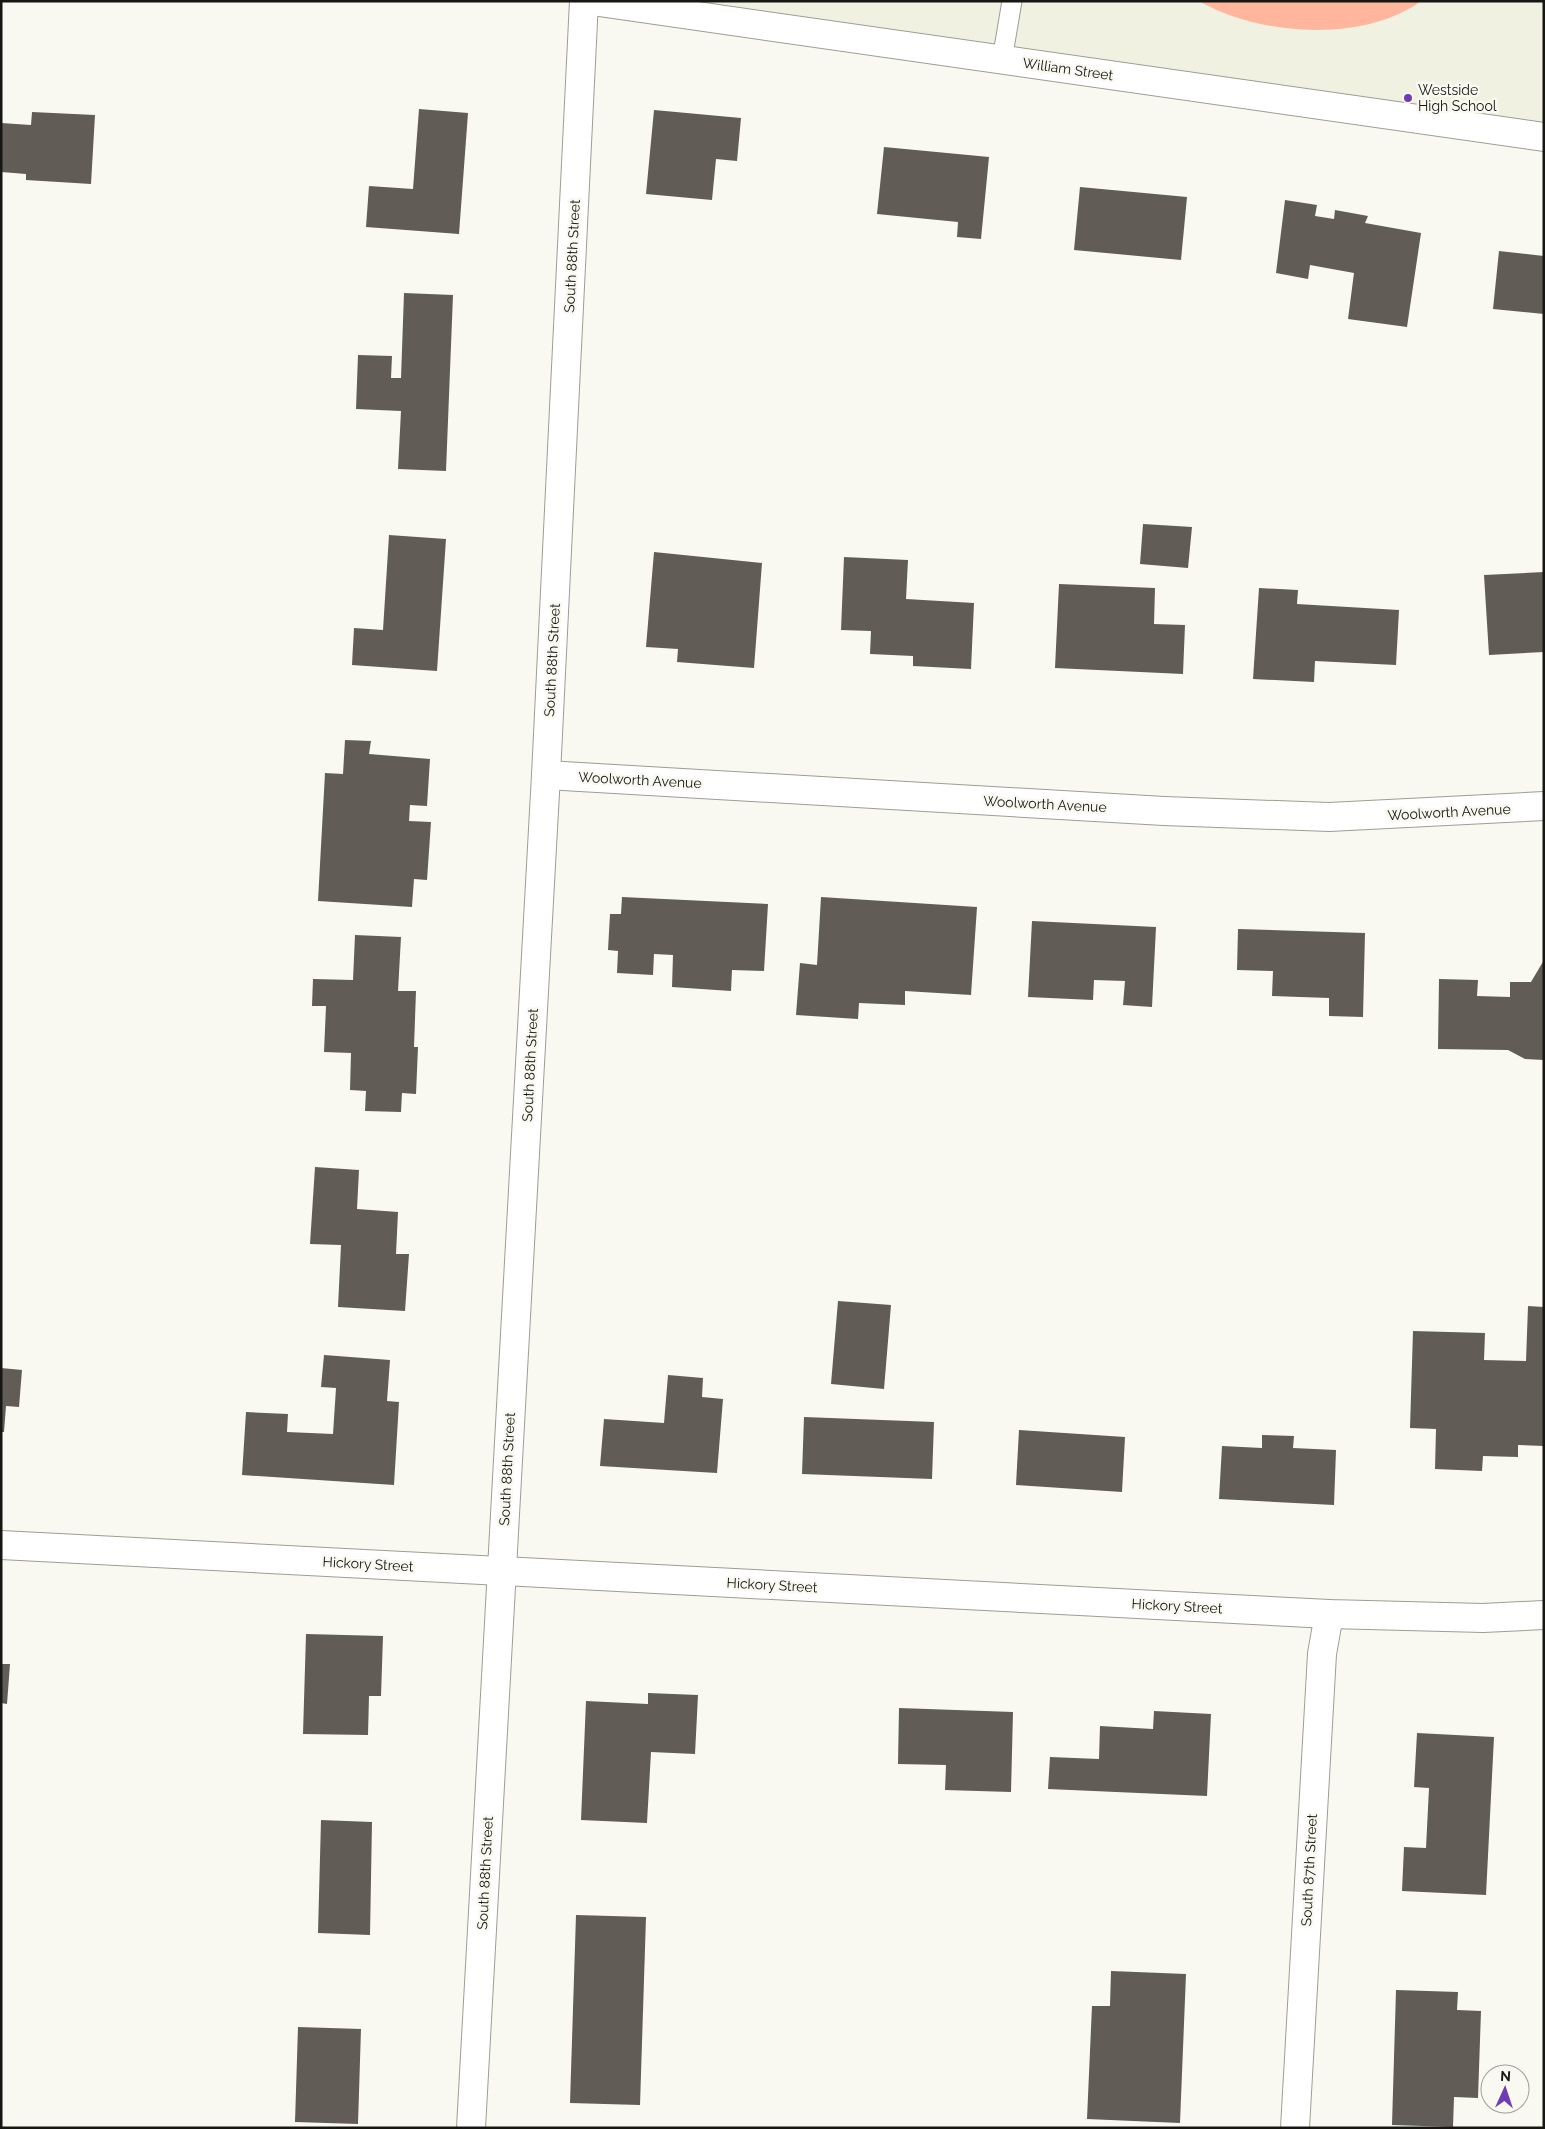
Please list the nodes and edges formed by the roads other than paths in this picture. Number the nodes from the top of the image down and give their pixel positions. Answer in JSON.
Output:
{"nodes":[{"id":1,"x":584,"y":1,"type":"edge"},
{"id":2,"x":592,"y":1,"type":"edge"},
{"id":3,"x":1012,"y":1,"type":"edge"},
{"id":4,"x":1002,"y":60,"type":"junction"},
{"id":5,"x":1544,"y":137,"type":"edge"},
{"id":6,"x":546,"y":775,"type":"junction"},
{"id":7,"x":1544,"y":806,"type":"edge"},
{"id":8,"x":1,"y":1545,"type":"edge"},
{"id":9,"x":501,"y":1571,"type":"junction"},
{"id":10,"x":1329,"y":1614,"type":"junction"},
{"id":11,"x":1544,"y":1615,"type":"edge"},
{"id":12,"x":471,"y":2128,"type":"edge"},
{"id":13,"x":1294,"y":2128,"type":"edge"}],
"edges":[{"from":1,"to":6,"type":"street","name":"South 88th Street"},
{"from":2,"to":4,"type":"street","name":"William Street"},
{"from":3,"to":4,"type":"lane"},
{"from":4,"to":5,"type":"street","name":"William Street"},
{"from":6,"to":7,"type":"street","name":"Woolworth Avenue"},
{"from":6,"to":9,"type":"street","name":"South 88th Street"},
{"from":8,"to":9,"type":"street","name":"Hickory Street"},
{"from":9,"to":10,"type":"street","name":"Hickory Street"},
{"from":9,"to":12,"type":"street","name":"South 88th Street"},
{"from":10,"to":11,"type":"street","name":"Hickory Street"},
{"from":10,"to":13,"type":"street","name":"South 87th Street"}]}
